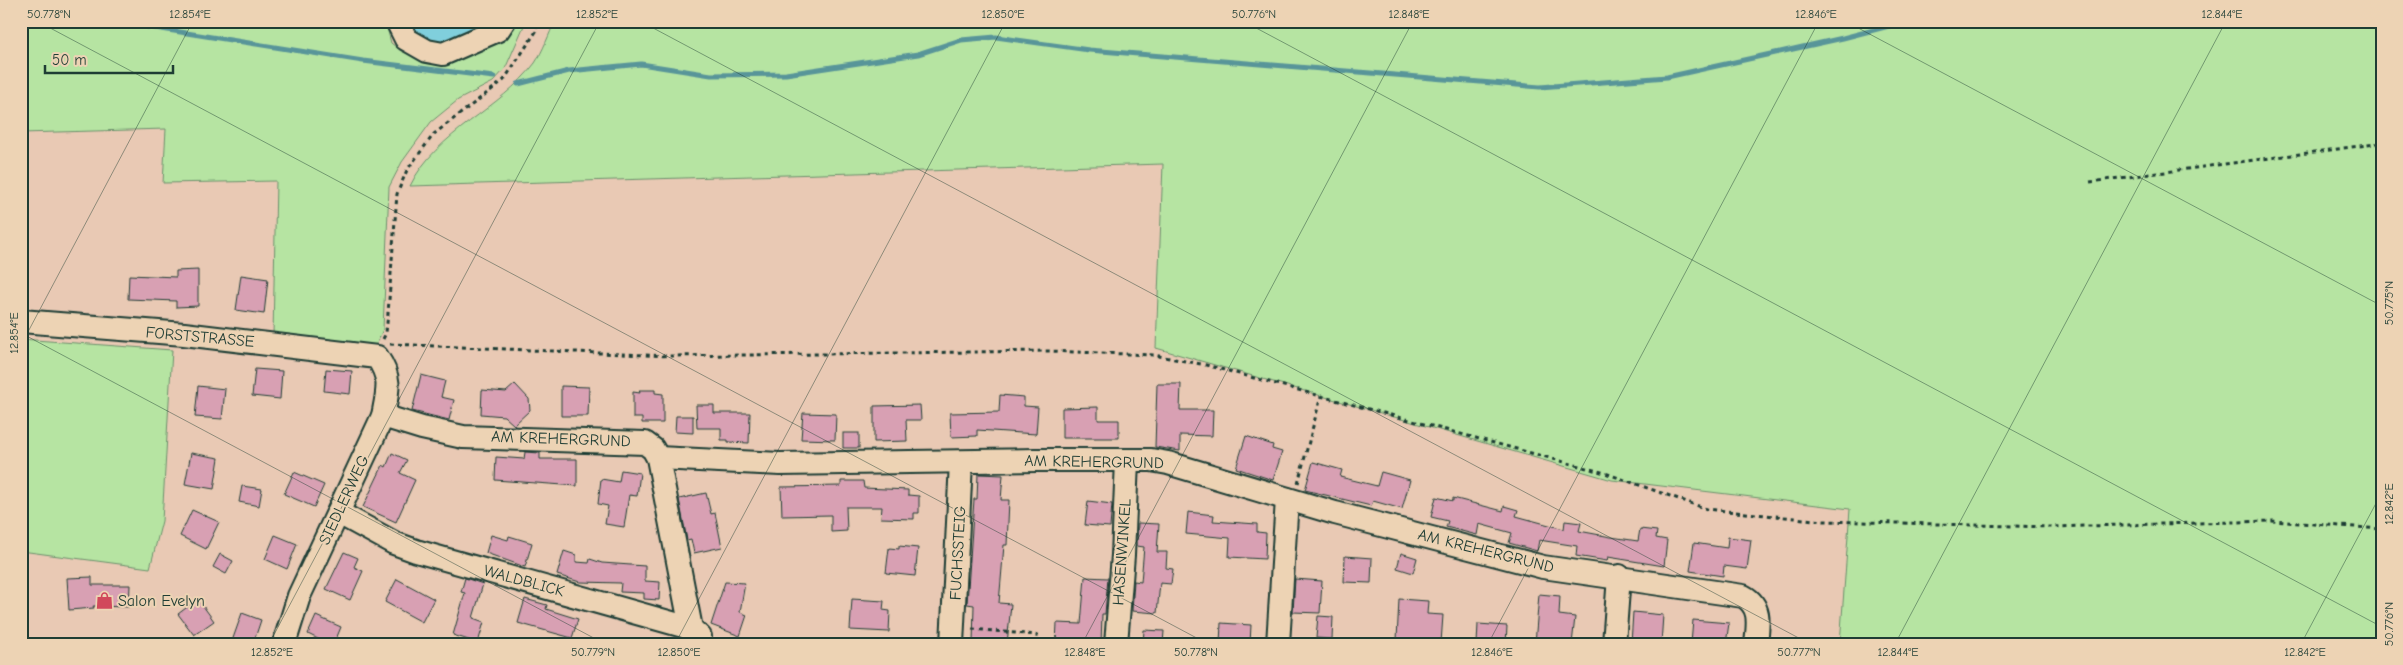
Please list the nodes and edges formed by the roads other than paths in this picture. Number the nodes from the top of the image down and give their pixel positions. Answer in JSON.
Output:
{"nodes":[{"id":1,"x":397,"y":21,"type":"edge"},
{"id":2,"x":504,"y":21,"type":"edge"},
{"id":3,"x":21,"y":321,"type":"edge"},
{"id":4,"x":378,"y":356,"type":"joint"},
{"id":5,"x":383,"y":416,"type":"junction"},
{"id":6,"x":658,"y":458,"type":"junction"},
{"id":7,"x":1127,"y":461,"type":"junction"},
{"id":8,"x":961,"y":462,"type":"junction"},
{"id":9,"x":1290,"y":500,"type":"junction"},
{"id":10,"x":339,"y":513,"type":"junction"},
{"id":11,"x":1619,"y":576,"type":"junction"},
{"id":12,"x":692,"y":636,"type":"edge"},
{"id":13,"x":953,"y":636,"type":"edge"},
{"id":14,"x":284,"y":644,"type":"edge"},
{"id":15,"x":709,"y":644,"type":"edge"},
{"id":16,"x":1116,"y":644,"type":"edge"},
{"id":17,"x":1278,"y":644,"type":"edge"},
{"id":18,"x":1614,"y":644,"type":"edge"},
{"id":19,"x":1756,"y":644,"type":"edge"}],
"edges":[{"from":1,"to":2,"type":"street"},
{"from":3,"to":4,"type":"street","name":"FORSTSTRASSE"},
{"from":4,"to":5,"type":"street","name":"SIEDLERWEG"},
{"from":5,"to":6,"type":"street","name":"AM KREHERGRUND"},
{"from":5,"to":10,"type":"street","name":"SIEDLERWEG"},
{"from":6,"to":8,"type":"street","name":"AM KREHERGRUND"},
{"from":6,"to":12,"type":"street"},
{"from":7,"to":8,"type":"street","name":"AM KREHERGRUND"},
{"from":7,"to":9,"type":"street","name":"AM KREHERGRUND"},
{"from":7,"to":16,"type":"street","name":"HASENWINKEL"},
{"from":8,"to":13,"type":"street","name":"FUCHSSTEIG"},
{"from":9,"to":11,"type":"street","name":"AM KREHERGRUND"},
{"from":9,"to":17,"type":"street"},
{"from":10,"to":12,"type":"street","name":"WALDBLICK"},
{"from":10,"to":14,"type":"street","name":"SIEDLERWEG"},
{"from":11,"to":18,"type":"street"},
{"from":11,"to":19,"type":"street","name":"AM KREHERGRUND"},
{"from":12,"to":15,"type":"street","name":"WALDBLICK"}]}
